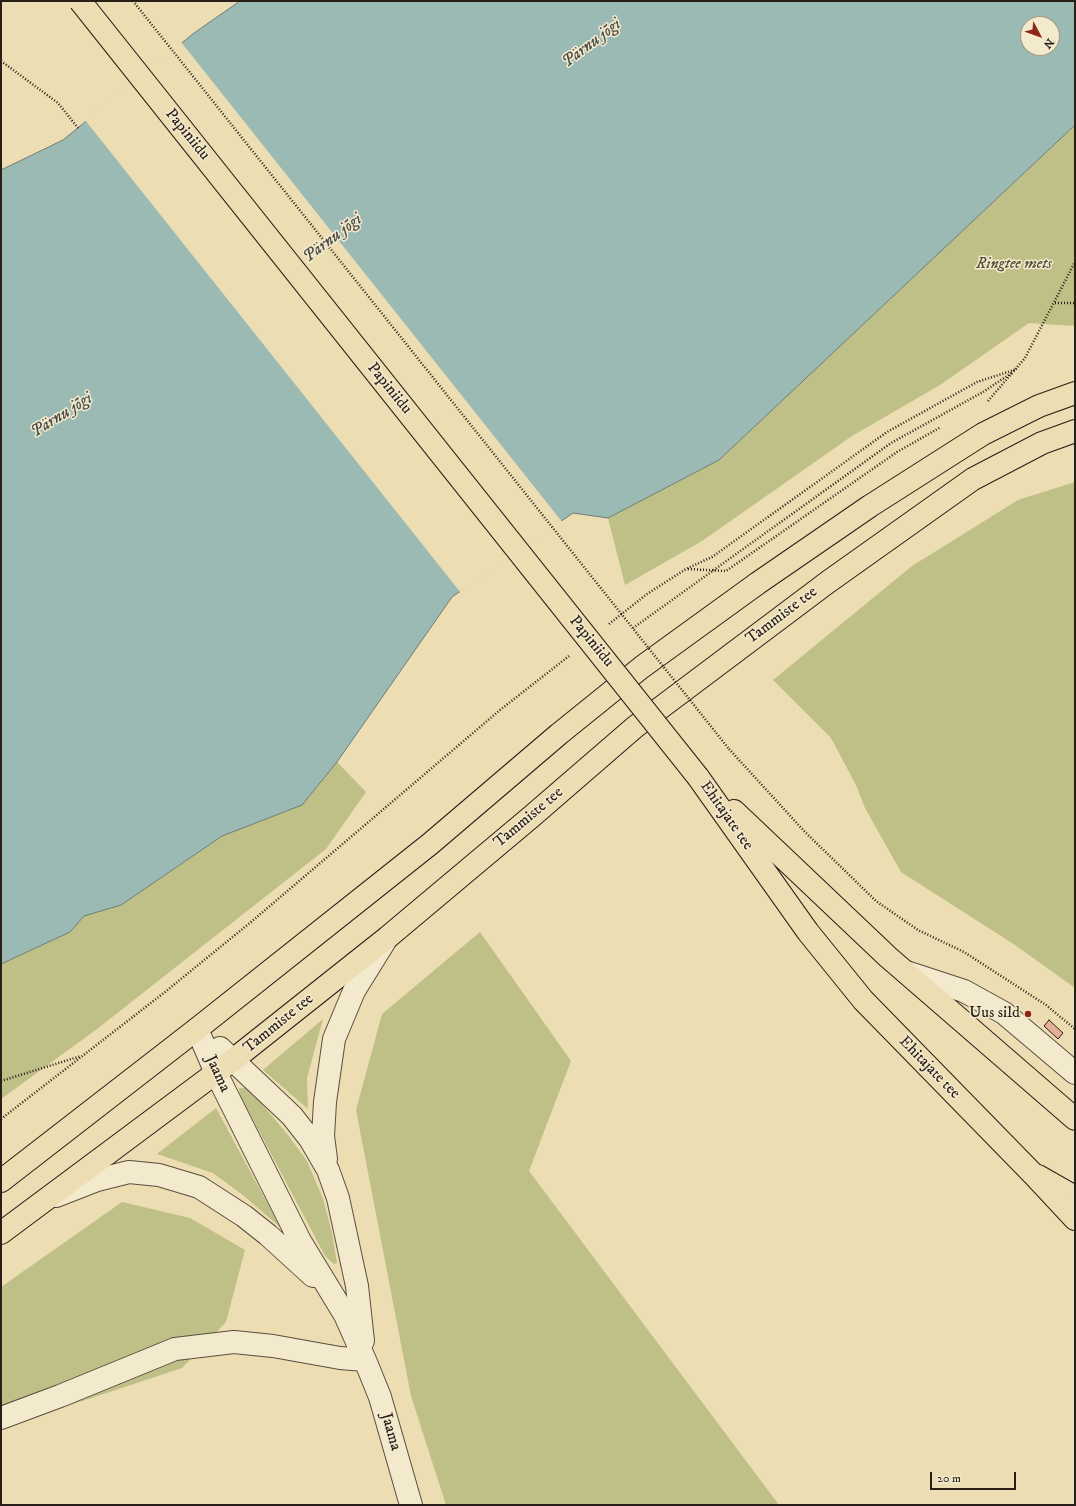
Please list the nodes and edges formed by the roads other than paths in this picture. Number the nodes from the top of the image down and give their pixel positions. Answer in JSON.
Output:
{"nodes":[{"id":1,"x":80,"y":1,"type":"edge"},
{"id":2,"x":1075,"y":394,"type":"edge"},
{"id":3,"x":1075,"y":431,"type":"edge"},
{"id":4,"x":698,"y":777,"type":"junction"},
{"id":5,"x":388,"y":937,"type":"junction"},
{"id":6,"x":906,"y":972,"type":"junction"},
{"id":7,"x":197,"y":1029,"type":"junction"},
{"id":8,"x":233,"y":1060,"type":"junction"},
{"id":9,"x":1075,"y":1072,"type":"edge"},
{"id":10,"x":216,"y":1073,"type":"junction"},
{"id":11,"x":1075,"y":1119,"type":"edge"},
{"id":12,"x":328,"y":1170,"type":"junction"},
{"id":13,"x":1033,"y":1174,"type":"junction"},
{"id":14,"x":1,"y":1181,"type":"edge"},
{"id":15,"x":1075,"y":1197,"type":"edge"},
{"id":16,"x":48,"y":1199,"type":"junction"},
{"id":17,"x":1075,"y":1219,"type":"edge"},
{"id":18,"x":1,"y":1233,"type":"edge"},
{"id":19,"x":330,"y":1291,"type":"junction"},
{"id":20,"x":365,"y":1360,"type":"junction"},
{"id":21,"x":1,"y":1418,"type":"edge"},
{"id":22,"x":411,"y":1505,"type":"edge"}],
"edges":[{"from":1,"to":4,"type":"main road","name":"Papiniidu","bridge":true},
{"from":2,"to":7,"type":"main road"},
{"from":3,"to":5,"type":"main road","name":"Tammiste tee"},
{"from":4,"to":6,"type":"main road","name":"Ehitajate tee"},
{"from":4,"to":13,"type":"main road","name":"Ehitajate tee"},
{"from":5,"to":8,"type":"main road","name":"Tammiste tee"},
{"from":5,"to":12,"type":"street","name":"Jaama"},
{"from":6,"to":9,"type":"street"},
{"from":6,"to":11,"type":"main road","name":"Ehitajate tee"},
{"from":7,"to":8,"type":"street","name":"Jaama"},
{"from":7,"to":10,"type":"street","name":"Jaama"},
{"from":7,"to":14,"type":"main road"},
{"from":8,"to":10,"type":"main road","name":"Tammiste tee"},
{"from":8,"to":12,"type":"street","name":"Jaama"},
{"from":10,"to":16,"type":"main road","name":"Tammiste tee"},
{"from":10,"to":19,"type":"street","name":"Jaama"},
{"from":12,"to":20,"type":"street","name":"Jaama"},
{"from":13,"to":15,"type":"main road"},
{"from":13,"to":17,"type":"main road","name":"Ehitajate tee"},
{"from":16,"to":18,"type":"main road","name":"Tammiste tee"},
{"from":16,"to":19,"type":"street","name":"Jaama"},
{"from":19,"to":20,"type":"street","name":"Jaama"},
{"from":20,"to":21,"type":"street"},
{"from":20,"to":22,"type":"street","name":"Jaama"}]}
